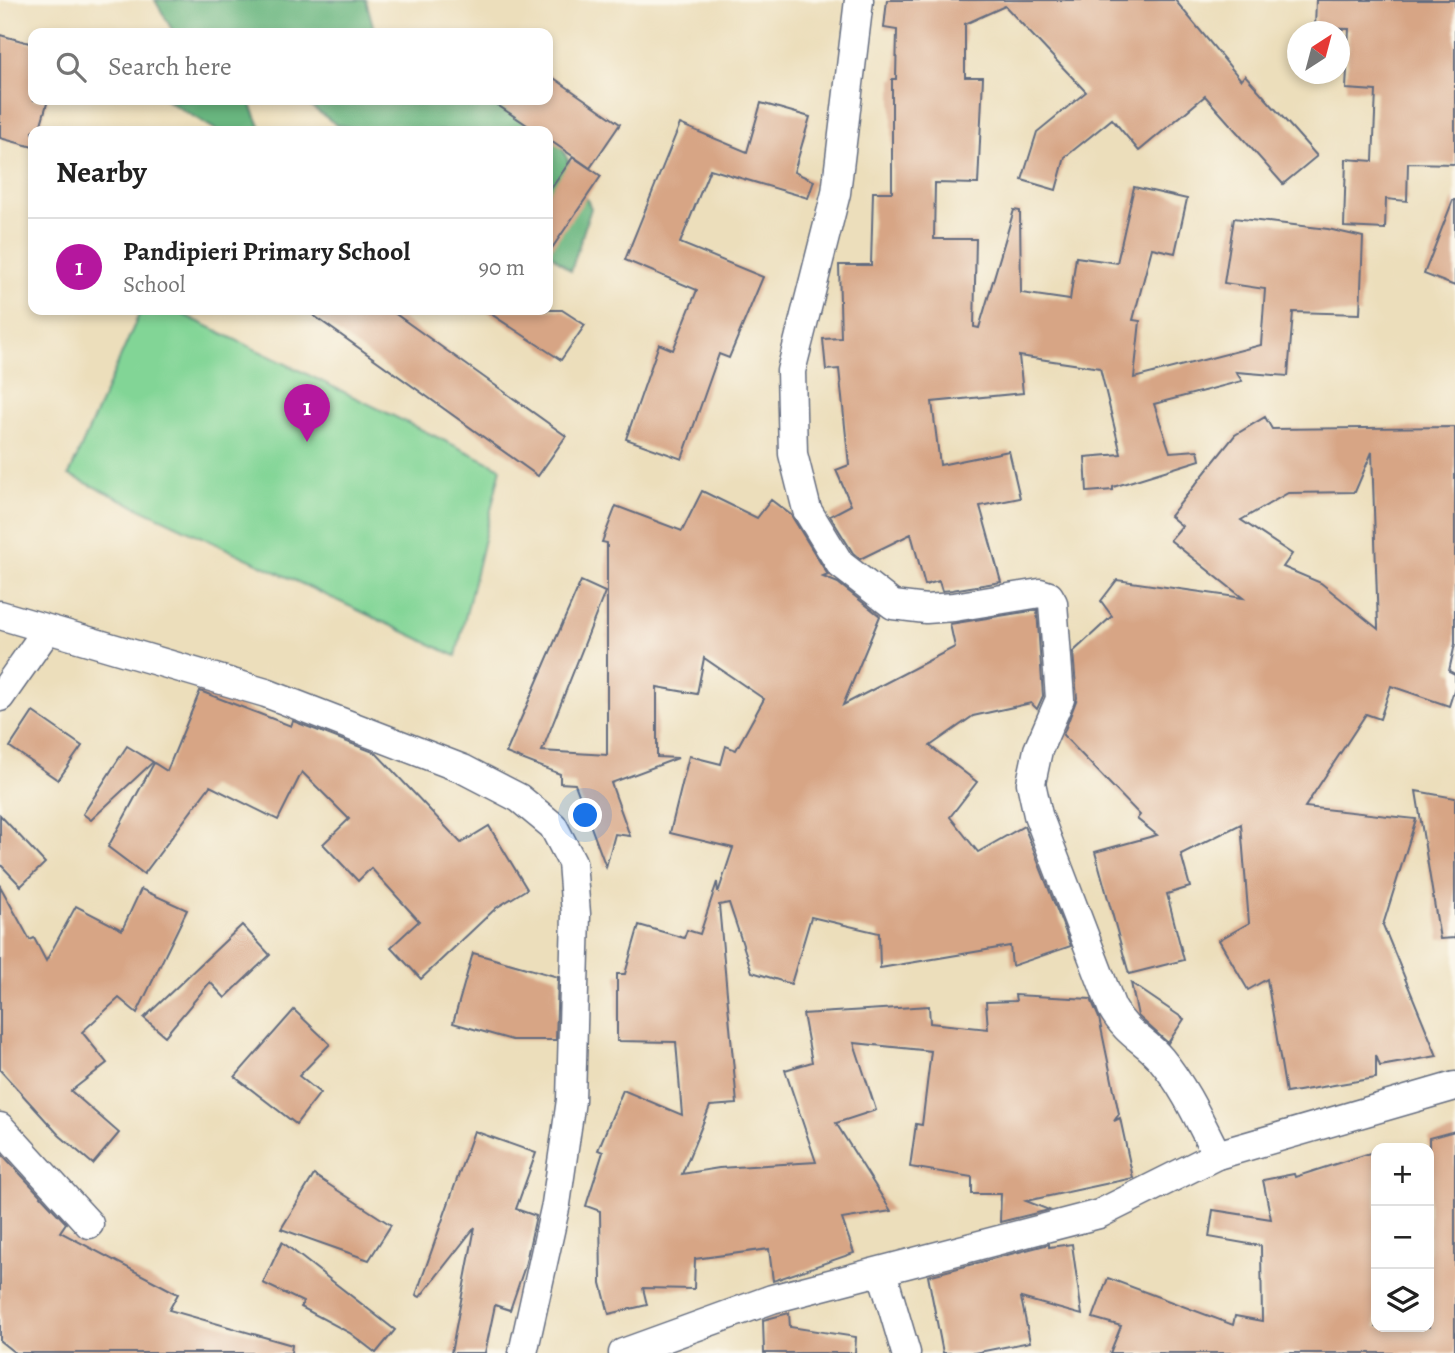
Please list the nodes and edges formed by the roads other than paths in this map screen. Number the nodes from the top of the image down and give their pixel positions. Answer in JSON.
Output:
{"nodes":[{"id":1,"x":859,"y":0,"type":"edge"},
{"id":2,"x":0,"y":615,"type":"edge"},
{"id":3,"x":47,"y":630,"type":"junction"},
{"id":4,"x":0,"y":698,"type":"edge"},
{"id":5,"x":1455,"y":1086,"type":"edge"},
{"id":6,"x":1,"y":1129,"type":"edge"},
{"id":7,"x":1217,"y":1155,"type":"junction"},
{"id":8,"x":89,"y":1224,"type":"dead end"},
{"id":9,"x":882,"y":1272,"type":"junction"},
{"id":10,"x":523,"y":1353,"type":"edge"},
{"id":11,"x":623,"y":1353,"type":"edge"},
{"id":12,"x":906,"y":1353,"type":"edge"}],
"edges":[{"from":1,"to":7,"type":"street"},
{"from":2,"to":3,"type":"street"},
{"from":3,"to":4,"type":"street"},
{"from":3,"to":10,"type":"street"},
{"from":5,"to":7,"type":"street"},
{"from":6,"to":8,"type":"street"},
{"from":7,"to":9,"type":"street"},
{"from":9,"to":11,"type":"street"},
{"from":9,"to":12,"type":"street"}]}
